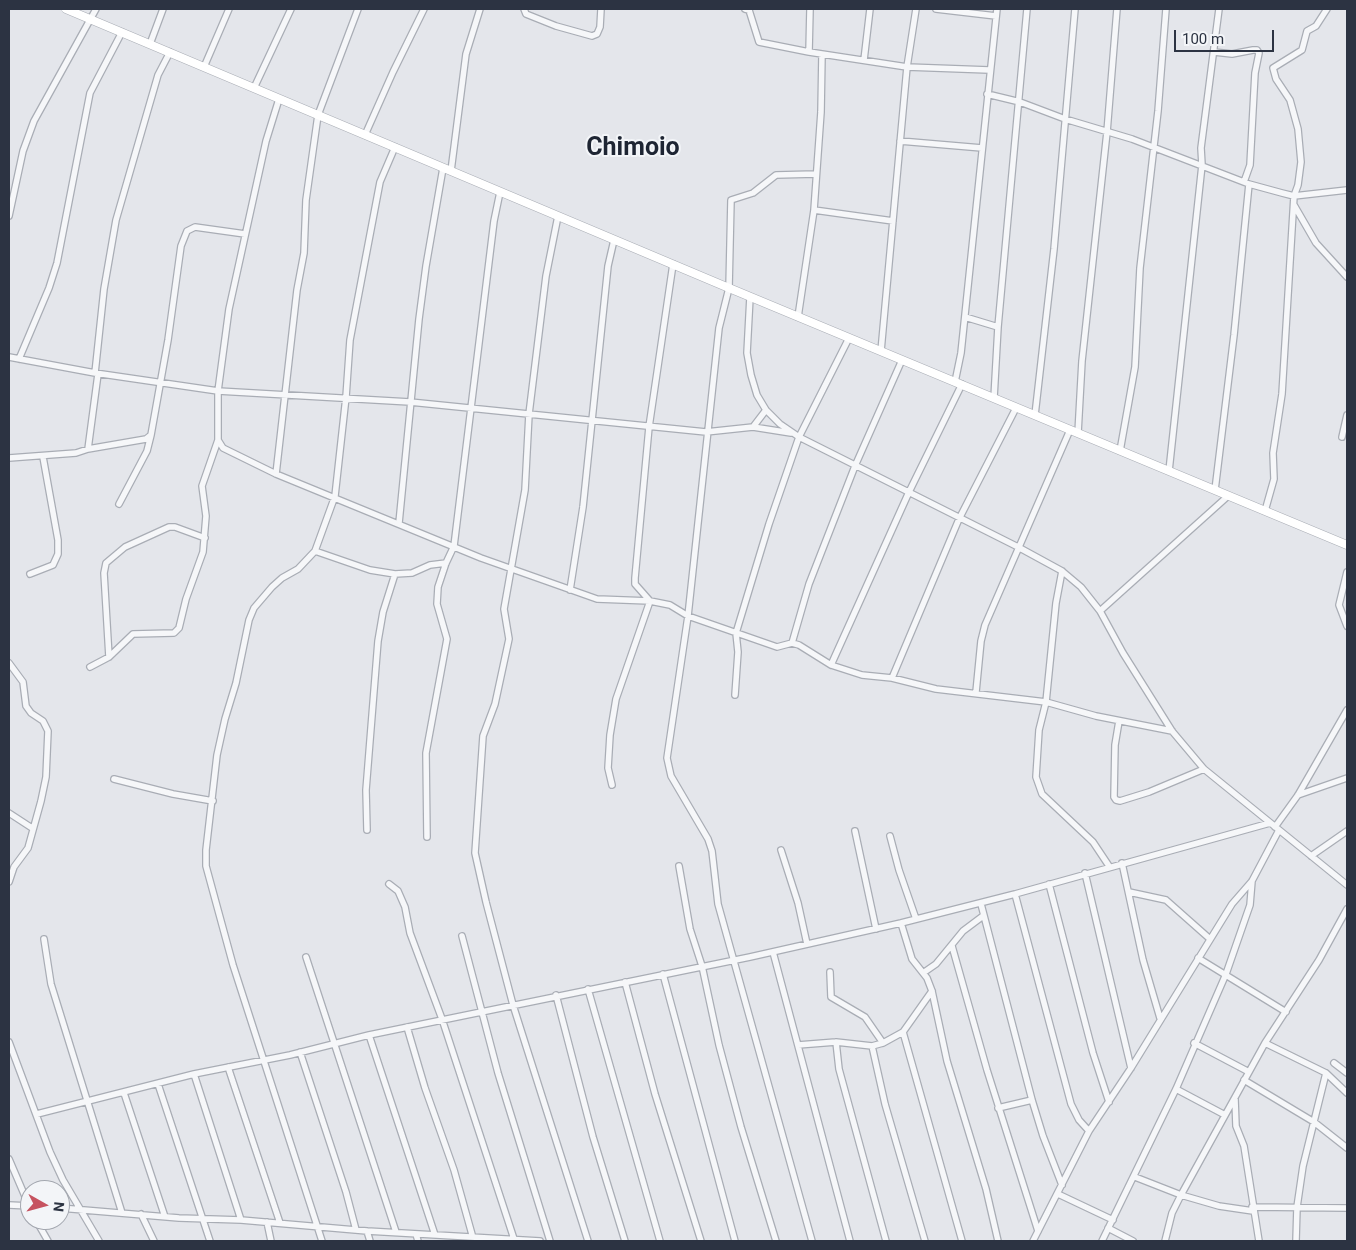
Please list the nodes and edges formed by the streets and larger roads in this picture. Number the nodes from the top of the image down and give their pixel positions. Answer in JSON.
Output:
{"nodes":[{"id":1,"x":66,"y":9,"type":"edge"},
{"id":2,"x":96,"y":9,"type":"edge"},
{"id":3,"x":163,"y":9,"type":"edge"},
{"id":4,"x":229,"y":9,"type":"edge"},
{"id":5,"x":291,"y":9,"type":"edge"},
{"id":6,"x":358,"y":9,"type":"edge"},
{"id":7,"x":424,"y":9,"type":"edge"},
{"id":8,"x":480,"y":9,"type":"edge"},
{"id":9,"x":524,"y":9,"type":"edge"},
{"id":10,"x":601,"y":9,"type":"edge"},
{"id":11,"x":747,"y":9,"type":"edge"},
{"id":12,"x":810,"y":9,"type":"edge"},
{"id":13,"x":870,"y":9,"type":"edge"},
{"id":14,"x":916,"y":9,"type":"edge"},
{"id":15,"x":937,"y":9,"type":"edge"},
{"id":16,"x":997,"y":9,"type":"edge"},
{"id":17,"x":1027,"y":9,"type":"edge"},
{"id":18,"x":1075,"y":9,"type":"edge"},
{"id":19,"x":1117,"y":9,"type":"edge"},
{"id":20,"x":1166,"y":9,"type":"edge"},
{"id":21,"x":1219,"y":9,"type":"edge"},
{"id":22,"x":1327,"y":9,"type":"edge"},
{"id":23,"x":996,"y":16,"type":"junction"},
{"id":24,"x":92,"y":19,"type":"junction"},
{"id":25,"x":122,"y":32,"type":"junction"},
{"id":26,"x":150,"y":44,"type":"junction"},
{"id":27,"x":170,"y":52,"type":"junction"},
{"id":28,"x":810,"y":52,"type":"junction"},
{"id":29,"x":1214,"y":52,"type":"junction"},
{"id":30,"x":822,"y":54,"type":"junction"},
{"id":31,"x":864,"y":60,"type":"junction"},
{"id":32,"x":907,"y":67,"type":"junction"},
{"id":33,"x":204,"y":68,"type":"junction"},
{"id":34,"x":989,"y":70,"type":"junction"},
{"id":35,"x":254,"y":88,"type":"junction"},
{"id":36,"x":987,"y":94,"type":"junction"},
{"id":37,"x":280,"y":99,"type":"junction"},
{"id":38,"x":1020,"y":102,"type":"junction"},
{"id":39,"x":318,"y":115,"type":"junction"},
{"id":40,"x":1065,"y":119,"type":"junction"},
{"id":41,"x":1107,"y":132,"type":"junction"},
{"id":42,"x":365,"y":135,"type":"junction"},
{"id":43,"x":900,"y":141,"type":"junction"},
{"id":44,"x":395,"y":148,"type":"junction"},
{"id":45,"x":982,"y":148,"type":"junction"},
{"id":46,"x":1153,"y":148,"type":"junction"},
{"id":47,"x":1202,"y":165,"type":"junction"},
{"id":48,"x":447,"y":169,"type":"junction"},
{"id":49,"x":816,"y":174,"type":"junction"},
{"id":50,"x":1247,"y":183,"type":"junction"},
{"id":51,"x":1347,"y":190,"type":"edge"},
{"id":52,"x":500,"y":192,"type":"junction"},
{"id":53,"x":1294,"y":196,"type":"junction"},
{"id":54,"x":1294,"y":205,"type":"junction"},
{"id":55,"x":814,"y":210,"type":"junction"},
{"id":56,"x":9,"y":213,"type":"edge"},
{"id":57,"x":558,"y":216,"type":"junction"},
{"id":58,"x":893,"y":221,"type":"junction"},
{"id":59,"x":245,"y":234,"type":"junction"},
{"id":60,"x":614,"y":240,"type":"junction"},
{"id":61,"x":673,"y":264,"type":"junction"},
{"id":62,"x":1347,"y":277,"type":"edge"},
{"id":63,"x":729,"y":288,"type":"junction"},
{"id":64,"x":750,"y":297,"type":"junction"},
{"id":65,"x":798,"y":317,"type":"junction"},
{"id":66,"x":965,"y":317,"type":"junction"},
{"id":67,"x":998,"y":327,"type":"junction"},
{"id":68,"x":849,"y":338,"type":"junction"},
{"id":69,"x":881,"y":351,"type":"junction"},
{"id":70,"x":9,"y":357,"type":"edge"},
{"id":71,"x":19,"y":358,"type":"junction"},
{"id":72,"x":902,"y":360,"type":"junction"},
{"id":73,"x":96,"y":374,"type":"junction"},
{"id":74,"x":158,"y":382,"type":"junction"},
{"id":75,"x":958,"y":383,"type":"junction"},
{"id":76,"x":218,"y":391,"type":"junction"},
{"id":77,"x":285,"y":395,"type":"junction"},
{"id":78,"x":346,"y":397,"type":"junction"},
{"id":79,"x":994,"y":398,"type":"junction"},
{"id":80,"x":410,"y":402,"type":"junction"},
{"id":81,"x":471,"y":408,"type":"junction"},
{"id":82,"x":1016,"y":408,"type":"junction"},
{"id":83,"x":766,"y":410,"type":"junction"},
{"id":84,"x":529,"y":414,"type":"junction"},
{"id":85,"x":1347,"y":415,"type":"edge"},
{"id":86,"x":1034,"y":416,"type":"junction"},
{"id":87,"x":592,"y":420,"type":"junction"},
{"id":88,"x":649,"y":427,"type":"junction"},
{"id":89,"x":754,"y":427,"type":"junction"},
{"id":90,"x":706,"y":432,"type":"junction"},
{"id":91,"x":1074,"y":432,"type":"junction"},
{"id":92,"x":793,"y":433,"type":"junction"},
{"id":93,"x":151,"y":435,"type":"junction"},
{"id":94,"x":799,"y":437,"type":"junction"},
{"id":95,"x":1342,"y":437,"type":"dead end"},
{"id":96,"x":218,"y":440,"type":"junction"},
{"id":97,"x":88,"y":449,"type":"junction"},
{"id":98,"x":1120,"y":451,"type":"junction"},
{"id":99,"x":43,"y":457,"type":"junction"},
{"id":100,"x":9,"y":458,"type":"edge"},
{"id":101,"x":855,"y":466,"type":"junction"},
{"id":102,"x":1169,"y":471,"type":"junction"},
{"id":103,"x":276,"y":474,"type":"junction"},
{"id":104,"x":1215,"y":490,"type":"junction"},
{"id":105,"x":909,"y":492,"type":"junction"},
{"id":106,"x":335,"y":496,"type":"junction"},
{"id":107,"x":1228,"y":496,"type":"junction"},
{"id":108,"x":119,"y":504,"type":"dead end"},
{"id":109,"x":1265,"y":511,"type":"junction"},
{"id":110,"x":959,"y":519,"type":"junction"},
{"id":111,"x":399,"y":523,"type":"junction"},
{"id":112,"x":205,"y":538,"type":"junction"},
{"id":113,"x":1347,"y":545,"type":"edge"},
{"id":114,"x":454,"y":546,"type":"junction"},
{"id":115,"x":1018,"y":547,"type":"junction"},
{"id":116,"x":315,"y":551,"type":"junction"},
{"id":117,"x":446,"y":563,"type":"junction"},
{"id":118,"x":511,"y":568,"type":"junction"},
{"id":119,"x":1062,"y":571,"type":"junction"},
{"id":120,"x":1347,"y":572,"type":"edge"},
{"id":121,"x":30,"y":574,"type":"dead end"},
{"id":122,"x":395,"y":574,"type":"junction"},
{"id":123,"x":570,"y":590,"type":"junction"},
{"id":124,"x":650,"y":600,"type":"junction"},
{"id":125,"x":1100,"y":611,"type":"junction"},
{"id":126,"x":688,"y":616,"type":"junction"},
{"id":127,"x":1347,"y":626,"type":"edge"},
{"id":128,"x":736,"y":633,"type":"junction"},
{"id":129,"x":792,"y":643,"type":"junction"},
{"id":130,"x":109,"y":657,"type":"junction"},
{"id":131,"x":9,"y":663,"type":"edge"},
{"id":132,"x":831,"y":665,"type":"junction"},
{"id":133,"x":90,"y":667,"type":"dead end"},
{"id":134,"x":892,"y":678,"type":"junction"},
{"id":135,"x":976,"y":692,"type":"junction"},
{"id":136,"x":735,"y":695,"type":"dead end"},
{"id":137,"x":1046,"y":702,"type":"junction"},
{"id":138,"x":1347,"y":710,"type":"edge"},
{"id":139,"x":1119,"y":721,"type":"junction"},
{"id":140,"x":1172,"y":731,"type":"junction"},
{"id":141,"x":1204,"y":769,"type":"junction"},
{"id":142,"x":114,"y":778,"type":"dead end"},
{"id":143,"x":1347,"y":778,"type":"edge"},
{"id":144,"x":612,"y":785,"type":"dead end"},
{"id":145,"x":1298,"y":795,"type":"junction"},
{"id":146,"x":213,"y":801,"type":"junction"},
{"id":147,"x":9,"y":813,"type":"edge"},
{"id":148,"x":1275,"y":826,"type":"junction"},
{"id":149,"x":32,"y":828,"type":"junction"},
{"id":150,"x":367,"y":830,"type":"dead end"},
{"id":151,"x":855,"y":831,"type":"dead end"},
{"id":152,"x":1347,"y":831,"type":"edge"},
{"id":153,"x":890,"y":836,"type":"dead end"},
{"id":154,"x":427,"y":837,"type":"dead end"},
{"id":155,"x":781,"y":850,"type":"dead end"},
{"id":156,"x":1311,"y":856,"type":"junction"},
{"id":157,"x":1122,"y":862,"type":"junction"},
{"id":158,"x":679,"y":866,"type":"dead end"},
{"id":159,"x":1109,"y":866,"type":"junction"},
{"id":160,"x":1085,"y":873,"type":"junction"},
{"id":161,"x":1252,"y":881,"type":"junction"},
{"id":162,"x":9,"y":882,"type":"edge"},
{"id":163,"x":389,"y":884,"type":"dead end"},
{"id":164,"x":1049,"y":884,"type":"junction"},
{"id":165,"x":1347,"y":885,"type":"edge"},
{"id":166,"x":1129,"y":892,"type":"junction"},
{"id":167,"x":1015,"y":894,"type":"junction"},
{"id":168,"x":981,"y":904,"type":"junction"},
{"id":169,"x":1347,"y":909,"type":"edge"},
{"id":170,"x":983,"y":916,"type":"junction"},
{"id":171,"x":916,"y":919,"type":"junction"},
{"id":172,"x":900,"y":924,"type":"junction"},
{"id":173,"x":876,"y":929,"type":"junction"},
{"id":174,"x":462,"y":936,"type":"dead end"},
{"id":175,"x":44,"y":939,"type":"dead end"},
{"id":176,"x":1210,"y":939,"type":"junction"},
{"id":177,"x":807,"y":944,"type":"junction"},
{"id":178,"x":952,"y":946,"type":"junction"},
{"id":179,"x":773,"y":952,"type":"junction"},
{"id":180,"x":306,"y":957,"type":"dead end"},
{"id":181,"x":1198,"y":958,"type":"junction"},
{"id":182,"x":734,"y":960,"type":"junction"},
{"id":183,"x":702,"y":966,"type":"junction"},
{"id":184,"x":830,"y":972,"type":"dead end"},
{"id":185,"x":923,"y":973,"type":"junction"},
{"id":186,"x":663,"y":974,"type":"junction"},
{"id":187,"x":1226,"y":974,"type":"junction"},
{"id":188,"x":625,"y":982,"type":"junction"},
{"id":189,"x":588,"y":989,"type":"junction"},
{"id":190,"x":932,"y":991,"type":"junction"},
{"id":191,"x":556,"y":995,"type":"junction"},
{"id":192,"x":513,"y":1005,"type":"junction"},
{"id":193,"x":481,"y":1011,"type":"junction"},
{"id":194,"x":1286,"y":1012,"type":"junction"},
{"id":195,"x":1160,"y":1018,"type":"junction"},
{"id":196,"x":442,"y":1019,"type":"junction"},
{"id":197,"x":407,"y":1027,"type":"junction"},
{"id":198,"x":903,"y":1032,"type":"junction"},
{"id":199,"x":369,"y":1034,"type":"junction"},
{"id":200,"x":9,"y":1042,"type":"edge"},
{"id":201,"x":836,"y":1042,"type":"junction"},
{"id":202,"x":336,"y":1043,"type":"junction"},
{"id":203,"x":1194,"y":1043,"type":"junction"},
{"id":204,"x":1265,"y":1043,"type":"junction"},
{"id":205,"x":883,"y":1044,"type":"junction"},
{"id":206,"x":798,"y":1045,"type":"junction"},
{"id":207,"x":872,"y":1046,"type":"junction"},
{"id":208,"x":300,"y":1052,"type":"junction"},
{"id":209,"x":264,"y":1060,"type":"junction"},
{"id":210,"x":1334,"y":1063,"type":"dead end"},
{"id":211,"x":228,"y":1067,"type":"junction"},
{"id":212,"x":1131,"y":1068,"type":"junction"},
{"id":213,"x":1249,"y":1072,"type":"junction"},
{"id":214,"x":1326,"y":1072,"type":"junction"},
{"id":215,"x":1347,"y":1073,"type":"edge"},
{"id":216,"x":194,"y":1074,"type":"junction"},
{"id":217,"x":1244,"y":1080,"type":"junction"},
{"id":218,"x":158,"y":1084,"type":"junction"},
{"id":219,"x":1176,"y":1089,"type":"junction"},
{"id":220,"x":124,"y":1093,"type":"junction"},
{"id":221,"x":1347,"y":1093,"type":"edge"},
{"id":222,"x":1235,"y":1097,"type":"junction"},
{"id":223,"x":1032,"y":1100,"type":"junction"},
{"id":224,"x":86,"y":1101,"type":"junction"},
{"id":225,"x":1109,"y":1102,"type":"junction"},
{"id":226,"x":998,"y":1108,"type":"junction"},
{"id":227,"x":37,"y":1114,"type":"junction"},
{"id":228,"x":1225,"y":1115,"type":"junction"},
{"id":229,"x":1314,"y":1122,"type":"junction"},
{"id":230,"x":1089,"y":1131,"type":"junction"},
{"id":231,"x":1347,"y":1148,"type":"edge"},
{"id":232,"x":9,"y":1159,"type":"edge"},
{"id":233,"x":1135,"y":1177,"type":"junction"},
{"id":234,"x":20,"y":1185,"type":"edge"},
{"id":235,"x":1062,"y":1185,"type":"junction"},
{"id":236,"x":1058,"y":1194,"type":"junction"},
{"id":237,"x":1181,"y":1195,"type":"junction"},
{"id":238,"x":1297,"y":1207,"type":"junction"},
{"id":239,"x":70,"y":1208,"type":"edge"},
{"id":240,"x":1347,"y":1208,"type":"edge"},
{"id":241,"x":81,"y":1209,"type":"junction"},
{"id":242,"x":1252,"y":1209,"type":"junction"},
{"id":243,"x":122,"y":1213,"type":"junction"},
{"id":244,"x":142,"y":1214,"type":"junction"},
{"id":245,"x":164,"y":1217,"type":"junction"},
{"id":246,"x":202,"y":1219,"type":"junction"},
{"id":247,"x":241,"y":1220,"type":"junction"},
{"id":248,"x":1113,"y":1220,"type":"junction"},
{"id":249,"x":267,"y":1222,"type":"junction"},
{"id":250,"x":280,"y":1223,"type":"junction"},
{"id":251,"x":318,"y":1225,"type":"junction"},
{"id":252,"x":1108,"y":1228,"type":"junction"},
{"id":253,"x":42,"y":1230,"type":"edge"},
{"id":254,"x":356,"y":1230,"type":"junction"},
{"id":255,"x":367,"y":1231,"type":"junction"},
{"id":256,"x":1038,"y":1231,"type":"junction"},
{"id":257,"x":396,"y":1232,"type":"junction"},
{"id":258,"x":416,"y":1234,"type":"junction"},
{"id":259,"x":435,"y":1235,"type":"junction"},
{"id":260,"x":473,"y":1238,"type":"junction"},
{"id":261,"x":459,"y":1239,"type":"edge"},
{"id":262,"x":510,"y":1240,"type":"edge"},
{"id":263,"x":48,"y":1241,"type":"edge"},
{"id":264,"x":99,"y":1241,"type":"edge"},
{"id":265,"x":154,"y":1241,"type":"edge"},
{"id":266,"x":210,"y":1241,"type":"edge"},
{"id":267,"x":271,"y":1241,"type":"edge"},
{"id":268,"x":322,"y":1241,"type":"edge"},
{"id":269,"x":370,"y":1241,"type":"edge"},
{"id":270,"x":418,"y":1241,"type":"edge"},
{"id":271,"x":540,"y":1241,"type":"edge"},
{"id":272,"x":550,"y":1241,"type":"edge"},
{"id":273,"x":588,"y":1241,"type":"edge"},
{"id":274,"x":625,"y":1241,"type":"edge"},
{"id":275,"x":660,"y":1241,"type":"edge"},
{"id":276,"x":701,"y":1241,"type":"edge"},
{"id":277,"x":735,"y":1241,"type":"edge"},
{"id":278,"x":776,"y":1241,"type":"edge"},
{"id":279,"x":812,"y":1241,"type":"edge"},
{"id":280,"x":850,"y":1241,"type":"edge"},
{"id":281,"x":886,"y":1241,"type":"edge"},
{"id":282,"x":926,"y":1241,"type":"edge"},
{"id":283,"x":962,"y":1241,"type":"edge"},
{"id":284,"x":998,"y":1241,"type":"edge"},
{"id":285,"x":1033,"y":1241,"type":"edge"},
{"id":286,"x":1102,"y":1241,"type":"edge"},
{"id":287,"x":1133,"y":1241,"type":"edge"},
{"id":288,"x":1165,"y":1241,"type":"edge"},
{"id":289,"x":1259,"y":1241,"type":"edge"},
{"id":290,"x":1296,"y":1241,"type":"edge"}],
"edges":[{"from":1,"to":24,"type":"street"},
{"from":2,"to":24,"type":"street"},
{"from":3,"to":26,"type":"street"},
{"from":4,"to":33,"type":"street"},
{"from":5,"to":35,"type":"street"},
{"from":6,"to":39,"type":"street"},
{"from":7,"to":42,"type":"street"},
{"from":8,"to":48,"type":"street"},
{"from":9,"to":10,"type":"street"},
{"from":11,"to":28,"type":"street"},
{"from":12,"to":28,"type":"street"},
{"from":13,"to":31,"type":"street"},
{"from":14,"to":32,"type":"street"},
{"from":15,"to":23,"type":"street"},
{"from":16,"to":23,"type":"street"},
{"from":17,"to":38,"type":"street"},
{"from":18,"to":40,"type":"street"},
{"from":19,"to":41,"type":"street"},
{"from":20,"to":46,"type":"street"},
{"from":21,"to":29,"type":"street"},
{"from":22,"to":53,"type":"street"},
{"from":23,"to":34,"type":"street"},
{"from":24,"to":25,"type":"street"},
{"from":24,"to":56,"type":"street"},
{"from":25,"to":26,"type":"street"},
{"from":25,"to":71,"type":"street"},
{"from":26,"to":27,"type":"street"},
{"from":27,"to":33,"type":"street"},
{"from":27,"to":73,"type":"street"},
{"from":28,"to":30,"type":"street"},
{"from":29,"to":47,"type":"street"},
{"from":29,"to":50,"type":"street"},
{"from":30,"to":31,"type":"street"},
{"from":30,"to":49,"type":"street"},
{"from":31,"to":32,"type":"street"},
{"from":32,"to":34,"type":"street"},
{"from":32,"to":43,"type":"street"},
{"from":33,"to":35,"type":"street"},
{"from":34,"to":36,"type":"street"},
{"from":35,"to":37,"type":"street"},
{"from":36,"to":38,"type":"street"},
{"from":36,"to":45,"type":"street"},
{"from":37,"to":39,"type":"street"},
{"from":37,"to":59,"type":"street"},
{"from":38,"to":40,"type":"street"},
{"from":38,"to":67,"type":"street"},
{"from":39,"to":42,"type":"street"},
{"from":39,"to":77,"type":"street"},
{"from":40,"to":41,"type":"street"},
{"from":40,"to":86,"type":"street"},
{"from":41,"to":46,"type":"street"},
{"from":41,"to":91,"type":"street"},
{"from":42,"to":44,"type":"street"},
{"from":43,"to":45,"type":"street"},
{"from":43,"to":58,"type":"street"},
{"from":44,"to":48,"type":"street"},
{"from":44,"to":78,"type":"street"},
{"from":45,"to":66,"type":"street"},
{"from":46,"to":47,"type":"street"},
{"from":46,"to":98,"type":"street"},
{"from":47,"to":50,"type":"street"},
{"from":47,"to":102,"type":"street"},
{"from":48,"to":52,"type":"street"},
{"from":48,"to":80,"type":"street"},
{"from":49,"to":55,"type":"street"},
{"from":49,"to":63,"type":"street"},
{"from":50,"to":53,"type":"street"},
{"from":50,"to":104,"type":"street"},
{"from":51,"to":53,"type":"street"},
{"from":52,"to":57,"type":"street"},
{"from":52,"to":81,"type":"street"},
{"from":53,"to":54,"type":"street"},
{"from":54,"to":62,"type":"street"},
{"from":54,"to":109,"type":"street"},
{"from":55,"to":58,"type":"street"},
{"from":55,"to":65,"type":"street"},
{"from":57,"to":60,"type":"street"},
{"from":57,"to":84,"type":"street"},
{"from":58,"to":69,"type":"street"},
{"from":59,"to":74,"type":"street"},
{"from":59,"to":76,"type":"street"},
{"from":60,"to":61,"type":"street"},
{"from":60,"to":87,"type":"street"},
{"from":61,"to":63,"type":"street"},
{"from":61,"to":88,"type":"street"},
{"from":63,"to":64,"type":"street"},
{"from":63,"to":90,"type":"street"},
{"from":64,"to":65,"type":"street"},
{"from":64,"to":83,"type":"street"},
{"from":65,"to":68,"type":"street"},
{"from":66,"to":67,"type":"street"},
{"from":66,"to":75,"type":"street"},
{"from":67,"to":79,"type":"street"},
{"from":68,"to":69,"type":"street"},
{"from":68,"to":94,"type":"street"},
{"from":69,"to":72,"type":"street"},
{"from":70,"to":71,"type":"street"},
{"from":71,"to":73,"type":"street"},
{"from":72,"to":75,"type":"street"},
{"from":72,"to":101,"type":"street"},
{"from":73,"to":74,"type":"street"},
{"from":73,"to":97,"type":"street"},
{"from":74,"to":76,"type":"street"},
{"from":74,"to":93,"type":"street"},
{"from":75,"to":79,"type":"street"},
{"from":75,"to":105,"type":"street"},
{"from":76,"to":77,"type":"street"},
{"from":76,"to":96,"type":"street"},
{"from":77,"to":78,"type":"street"},
{"from":77,"to":103,"type":"street"},
{"from":78,"to":80,"type":"street"},
{"from":78,"to":106,"type":"street"},
{"from":79,"to":82,"type":"street"},
{"from":80,"to":81,"type":"street"},
{"from":80,"to":111,"type":"street"},
{"from":81,"to":84,"type":"street"},
{"from":81,"to":114,"type":"street"},
{"from":82,"to":86,"type":"street"},
{"from":82,"to":110,"type":"street"},
{"from":83,"to":89,"type":"street"},
{"from":83,"to":92,"type":"street"},
{"from":84,"to":87,"type":"street"},
{"from":84,"to":118,"type":"street"},
{"from":85,"to":95,"type":"street"},
{"from":86,"to":91,"type":"street"},
{"from":87,"to":88,"type":"street"},
{"from":87,"to":123,"type":"street"},
{"from":88,"to":90,"type":"street"},
{"from":88,"to":124,"type":"street"},
{"from":89,"to":90,"type":"street"},
{"from":89,"to":92,"type":"street"},
{"from":90,"to":126,"type":"street"},
{"from":91,"to":98,"type":"street"},
{"from":91,"to":115,"type":"street"},
{"from":92,"to":94,"type":"street"},
{"from":93,"to":97,"type":"street"},
{"from":93,"to":108,"type":"street"},
{"from":94,"to":101,"type":"street"},
{"from":94,"to":128,"type":"street"},
{"from":96,"to":103,"type":"street"},
{"from":96,"to":112,"type":"street"},
{"from":97,"to":99,"type":"street"},
{"from":98,"to":102,"type":"street"},
{"from":99,"to":100,"type":"street"},
{"from":99,"to":121,"type":"street"},
{"from":101,"to":105,"type":"street"},
{"from":101,"to":129,"type":"street"},
{"from":102,"to":104,"type":"street"},
{"from":103,"to":106,"type":"street"},
{"from":104,"to":107,"type":"street"},
{"from":105,"to":110,"type":"street"},
{"from":105,"to":132,"type":"street"},
{"from":106,"to":111,"type":"street"},
{"from":106,"to":116,"type":"street"},
{"from":107,"to":109,"type":"street"},
{"from":107,"to":125,"type":"street"},
{"from":109,"to":113,"type":"street"},
{"from":110,"to":115,"type":"street"},
{"from":110,"to":134,"type":"street"},
{"from":111,"to":114,"type":"street"},
{"from":112,"to":130,"type":"street"},
{"from":112,"to":130,"type":"street"},
{"from":114,"to":117,"type":"street"},
{"from":114,"to":118,"type":"street"},
{"from":115,"to":119,"type":"street"},
{"from":115,"to":135,"type":"street"},
{"from":116,"to":122,"type":"street"},
{"from":116,"to":146,"type":"street"},
{"from":117,"to":122,"type":"street"},
{"from":117,"to":154,"type":"street"},
{"from":118,"to":123,"type":"street"},
{"from":118,"to":192,"type":"street"},
{"from":119,"to":125,"type":"street"},
{"from":119,"to":137,"type":"street"},
{"from":120,"to":127,"type":"street"},
{"from":122,"to":150,"type":"street"},
{"from":123,"to":124,"type":"street"},
{"from":124,"to":126,"type":"street"},
{"from":124,"to":144,"type":"street"},
{"from":125,"to":140,"type":"street"},
{"from":126,"to":128,"type":"street"},
{"from":126,"to":182,"type":"street"},
{"from":128,"to":129,"type":"street"},
{"from":128,"to":136,"type":"street"},
{"from":129,"to":132,"type":"street"},
{"from":130,"to":133,"type":"street"},
{"from":131,"to":149,"type":"street"},
{"from":132,"to":134,"type":"street"},
{"from":134,"to":135,"type":"street"},
{"from":135,"to":137,"type":"street"},
{"from":137,"to":139,"type":"street"},
{"from":137,"to":159,"type":"street"},
{"from":138,"to":145,"type":"street"},
{"from":139,"to":140,"type":"street"},
{"from":139,"to":141,"type":"street"},
{"from":140,"to":141,"type":"street"},
{"from":141,"to":148,"type":"street"},
{"from":142,"to":146,"type":"street"},
{"from":143,"to":145,"type":"street"},
{"from":145,"to":148,"type":"street"},
{"from":146,"to":209,"type":"street"},
{"from":147,"to":149,"type":"street"},
{"from":148,"to":156,"type":"street"},
{"from":148,"to":157,"type":"street"},
{"from":148,"to":161,"type":"street"},
{"from":149,"to":162,"type":"street"},
{"from":151,"to":173,"type":"street"},
{"from":152,"to":156,"type":"street"},
{"from":153,"to":171,"type":"street"},
{"from":155,"to":177,"type":"street"},
{"from":156,"to":165,"type":"street"},
{"from":157,"to":159,"type":"street"},
{"from":157,"to":166,"type":"street"},
{"from":158,"to":183,"type":"street"},
{"from":159,"to":160,"type":"street"},
{"from":160,"to":164,"type":"street"},
{"from":160,"to":212,"type":"street"},
{"from":161,"to":176,"type":"street"},
{"from":161,"to":187,"type":"street"},
{"from":163,"to":196,"type":"street"},
{"from":164,"to":167,"type":"street"},
{"from":164,"to":225,"type":"street"},
{"from":166,"to":176,"type":"street"},
{"from":166,"to":195,"type":"street"},
{"from":167,"to":168,"type":"street"},
{"from":167,"to":230,"type":"street"},
{"from":168,"to":170,"type":"street"},
{"from":168,"to":171,"type":"street"},
{"from":169,"to":194,"type":"street"},
{"from":170,"to":178,"type":"street"},
{"from":170,"to":223,"type":"street"},
{"from":171,"to":172,"type":"street"},
{"from":172,"to":173,"type":"street"},
{"from":172,"to":185,"type":"street"},
{"from":173,"to":177,"type":"street"},
{"from":174,"to":193,"type":"street"},
{"from":175,"to":224,"type":"street"},
{"from":176,"to":181,"type":"street"},
{"from":177,"to":179,"type":"street"},
{"from":178,"to":185,"type":"street"},
{"from":178,"to":226,"type":"street"},
{"from":179,"to":182,"type":"street"},
{"from":179,"to":206,"type":"street"},
{"from":180,"to":202,"type":"street"},
{"from":181,"to":187,"type":"street"},
{"from":181,"to":195,"type":"street"},
{"from":182,"to":183,"type":"street"},
{"from":182,"to":279,"type":"street"},
{"from":183,"to":186,"type":"street"},
{"from":183,"to":278,"type":"street"},
{"from":184,"to":205,"type":"street"},
{"from":185,"to":190,"type":"street"},
{"from":186,"to":188,"type":"street"},
{"from":186,"to":277,"type":"street"},
{"from":187,"to":194,"type":"street"},
{"from":187,"to":203,"type":"street"},
{"from":188,"to":189,"type":"street"},
{"from":188,"to":276,"type":"street"},
{"from":189,"to":191,"type":"street"},
{"from":189,"to":275,"type":"street"},
{"from":190,"to":198,"type":"street"},
{"from":190,"to":284,"type":"street"},
{"from":191,"to":192,"type":"street"},
{"from":191,"to":274,"type":"street"},
{"from":192,"to":193,"type":"street"},
{"from":192,"to":273,"type":"street"},
{"from":193,"to":196,"type":"street"},
{"from":193,"to":272,"type":"street"},
{"from":194,"to":204,"type":"street"},
{"from":195,"to":212,"type":"street"},
{"from":196,"to":197,"type":"street"},
{"from":196,"to":262,"type":"street"},
{"from":197,"to":199,"type":"street"},
{"from":197,"to":260,"type":"street"},
{"from":198,"to":205,"type":"street"},
{"from":198,"to":283,"type":"street"},
{"from":199,"to":202,"type":"street"},
{"from":199,"to":259,"type":"street"},
{"from":200,"to":227,"type":"street"},
{"from":201,"to":206,"type":"street"},
{"from":201,"to":207,"type":"street"},
{"from":201,"to":281,"type":"street"},
{"from":202,"to":208,"type":"street"},
{"from":202,"to":257,"type":"street"},
{"from":203,"to":213,"type":"street"},
{"from":203,"to":219,"type":"street"},
{"from":204,"to":213,"type":"street"},
{"from":204,"to":214,"type":"street"},
{"from":205,"to":207,"type":"street"},
{"from":206,"to":280,"type":"street"},
{"from":207,"to":282,"type":"street"},
{"from":208,"to":209,"type":"street"},
{"from":208,"to":254,"type":"street"},
{"from":209,"to":211,"type":"street"},
{"from":209,"to":251,"type":"street"},
{"from":210,"to":215,"type":"street"},
{"from":211,"to":216,"type":"street"},
{"from":211,"to":250,"type":"street"},
{"from":212,"to":225,"type":"street"},
{"from":213,"to":217,"type":"street"},
{"from":214,"to":221,"type":"street"},
{"from":214,"to":229,"type":"street"},
{"from":216,"to":218,"type":"street"},
{"from":216,"to":247,"type":"street"},
{"from":217,"to":222,"type":"street"},
{"from":217,"to":229,"type":"street"},
{"from":218,"to":220,"type":"street"},
{"from":218,"to":246,"type":"street"},
{"from":219,"to":228,"type":"street"},
{"from":219,"to":233,"type":"street"},
{"from":220,"to":224,"type":"street"},
{"from":220,"to":245,"type":"street"},
{"from":222,"to":228,"type":"street"},
{"from":222,"to":242,"type":"street"},
{"from":223,"to":226,"type":"street"},
{"from":223,"to":235,"type":"street"},
{"from":224,"to":227,"type":"street"},
{"from":224,"to":243,"type":"street"},
{"from":225,"to":230,"type":"street"},
{"from":226,"to":256,"type":"street"},
{"from":227,"to":241,"type":"street"},
{"from":228,"to":237,"type":"street"},
{"from":229,"to":231,"type":"street"},
{"from":229,"to":238,"type":"street"},
{"from":230,"to":235,"type":"street"},
{"from":232,"to":234,"type":"street"},
{"from":233,"to":237,"type":"street"},
{"from":233,"to":248,"type":"street"},
{"from":235,"to":236,"type":"street"},
{"from":236,"to":248,"type":"street"},
{"from":236,"to":256,"type":"street"},
{"from":237,"to":242,"type":"street"},
{"from":237,"to":288,"type":"street"},
{"from":238,"to":240,"type":"street"},
{"from":238,"to":242,"type":"street"},
{"from":238,"to":290,"type":"street"},
{"from":239,"to":241,"type":"street"},
{"from":241,"to":243,"type":"street"},
{"from":241,"to":264,"type":"street"},
{"from":242,"to":289,"type":"street"},
{"from":243,"to":244,"type":"street"},
{"from":244,"to":245,"type":"street"},
{"from":244,"to":265,"type":"street"},
{"from":245,"to":246,"type":"street"},
{"from":246,"to":247,"type":"street"},
{"from":246,"to":266,"type":"street"},
{"from":247,"to":249,"type":"street"},
{"from":248,"to":252,"type":"street"},
{"from":249,"to":250,"type":"street"},
{"from":249,"to":267,"type":"street"},
{"from":250,"to":251,"type":"street"},
{"from":251,"to":254,"type":"street"},
{"from":251,"to":268,"type":"street"},
{"from":252,"to":286,"type":"street"},
{"from":252,"to":287,"type":"street"},
{"from":253,"to":263,"type":"street"},
{"from":254,"to":255,"type":"street"},
{"from":255,"to":257,"type":"street"},
{"from":255,"to":269,"type":"street"},
{"from":256,"to":285,"type":"street"},
{"from":257,"to":258,"type":"street"},
{"from":258,"to":259,"type":"street"},
{"from":258,"to":270,"type":"street"},
{"from":259,"to":261,"type":"street"},
{"from":260,"to":261,"type":"street"},
{"from":260,"to":262,"type":"street"},
{"from":262,"to":271,"type":"street"}]}
